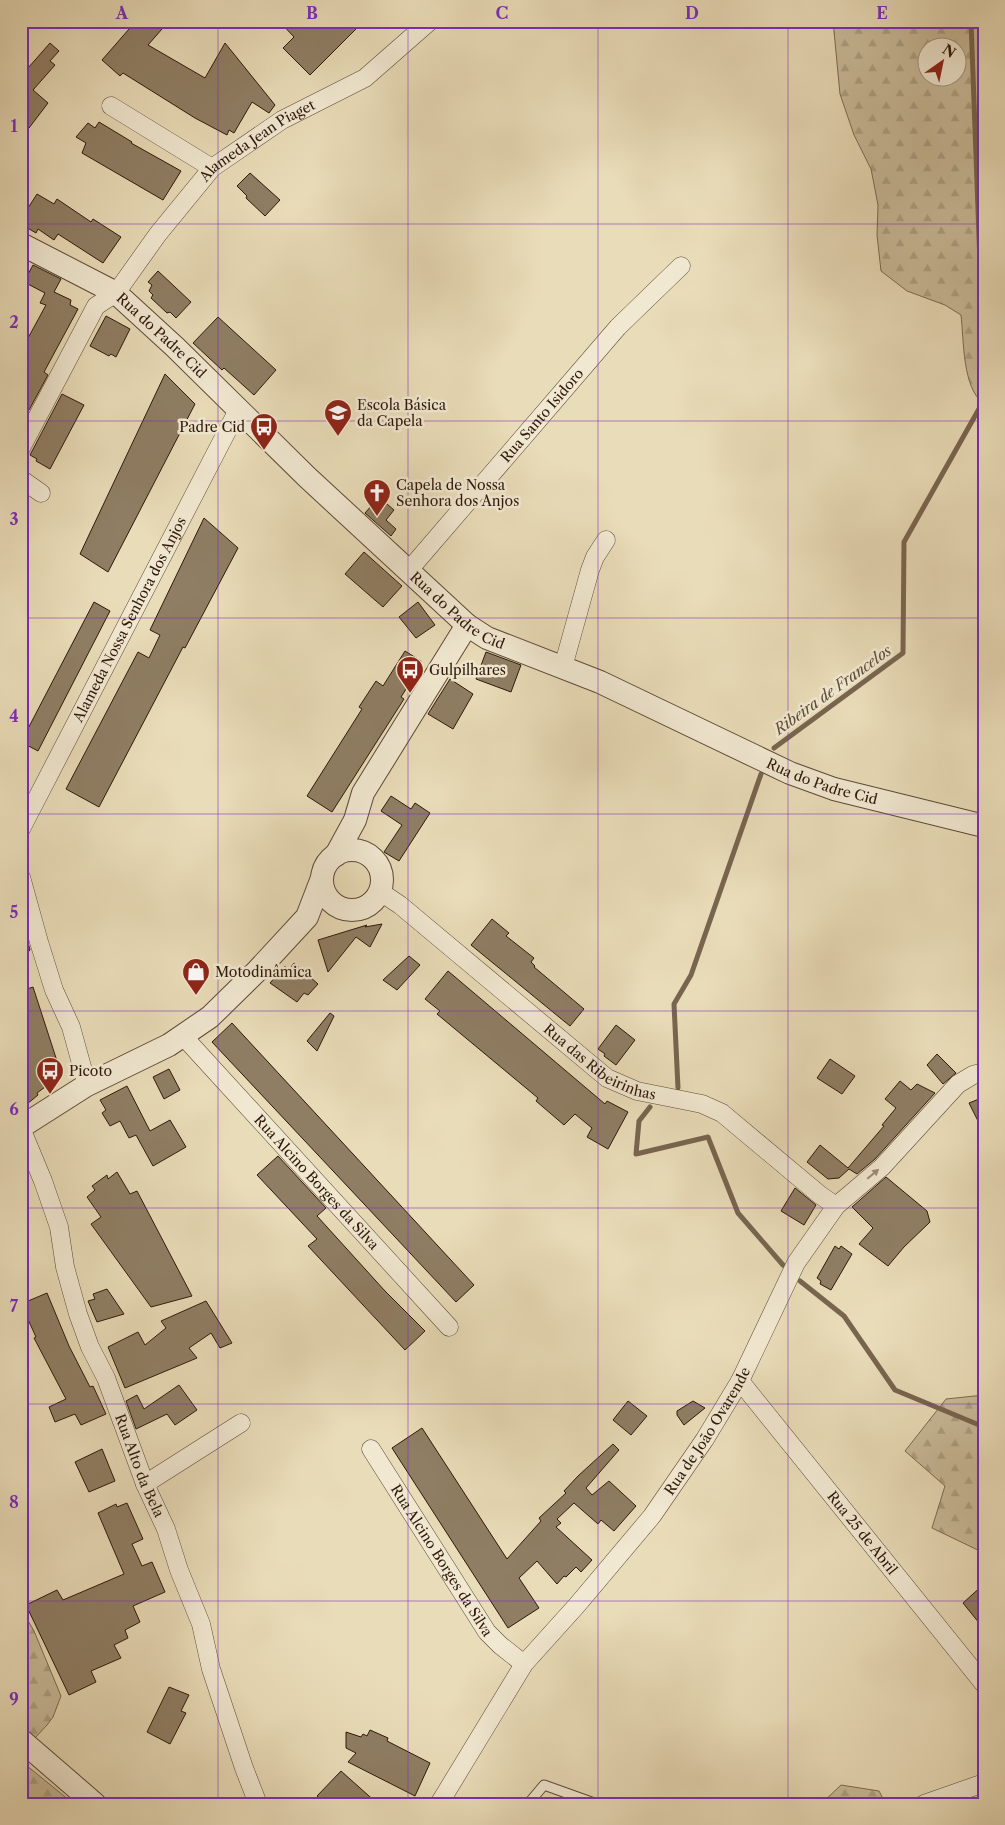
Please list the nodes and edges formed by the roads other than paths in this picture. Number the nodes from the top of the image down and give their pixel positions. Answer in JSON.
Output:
{"nodes":[{"id":1,"x":430,"y":21,"type":"edge"},
{"id":2,"x":111,"y":106,"type":"dead end"},
{"id":3,"x":212,"y":168,"type":"junction"},
{"id":4,"x":21,"y":244,"type":"edge"},
{"id":5,"x":681,"y":266,"type":"dead end"},
{"id":6,"x":116,"y":293,"type":"junction"},
{"id":7,"x":239,"y":408,"type":"junction"},
{"id":8,"x":21,"y":448,"type":"edge"},
{"id":9,"x":21,"y":479,"type":"edge"},
{"id":10,"x":41,"y":493,"type":"dead end"},
{"id":11,"x":606,"y":540,"type":"dead end"},
{"id":12,"x":409,"y":570,"type":"junction"},
{"id":13,"x":467,"y":625,"type":"junction"},
{"id":14,"x":562,"y":667,"type":"junction"},
{"id":15,"x":355,"y":820,"type":"junction"},
{"id":16,"x":984,"y":826,"type":"edge"},
{"id":17,"x":21,"y":829,"type":"edge"},
{"id":18,"x":336,"y":855,"type":"junction"},
{"id":19,"x":371,"y":857,"type":"junction"},
{"id":20,"x":21,"y":877,"type":"edge"},
{"id":21,"x":322,"y":878,"type":"junction"},
{"id":22,"x":379,"y":891,"type":"junction"},
{"id":23,"x":340,"y":908,"type":"junction"},
{"id":24,"x":307,"y":917,"type":"junction"},
{"id":25,"x":183,"y":1036,"type":"junction"},
{"id":26,"x":984,"y":1072,"type":"edge"},
{"id":27,"x":87,"y":1085,"type":"junction"},
{"id":28,"x":21,"y":1128,"type":"edge"},
{"id":29,"x":836,"y":1206,"type":"junction"},
{"id":30,"x":449,"y":1326,"type":"dead end"},
{"id":31,"x":740,"y":1381,"type":"junction"},
{"id":32,"x":241,"y":1423,"type":"dead end"},
{"id":33,"x":371,"y":1449,"type":"dead end"},
{"id":34,"x":145,"y":1484,"type":"junction"},
{"id":35,"x":524,"y":1664,"type":"junction"},
{"id":36,"x":984,"y":1684,"type":"edge"},
{"id":37,"x":21,"y":1740,"type":"edge"},
{"id":38,"x":984,"y":1783,"type":"edge"},
{"id":39,"x":85,"y":1801,"type":"edge"},
{"id":40,"x":258,"y":1804,"type":"edge"},
{"id":41,"x":439,"y":1804,"type":"edge"},
{"id":42,"x":528,"y":1804,"type":"edge"},
{"id":43,"x":597,"y":1804,"type":"edge"},
{"id":44,"x":924,"y":1804,"type":"edge"}],
"edges":[{"from":1,"to":3,"type":"street","name":"Alameda Jean Piaget"},
{"from":2,"to":3,"type":"street"},
{"from":3,"to":6,"type":"street","name":"Alameda Jean Piaget"},
{"from":4,"to":6,"type":"street","name":"Rua do Padre Cid"},
{"from":5,"to":12,"type":"street","name":"Rua Santo Isidoro"},
{"from":6,"to":7,"type":"street","name":"Rua do Padre Cid"},
{"from":6,"to":8,"type":"street"},
{"from":7,"to":12,"type":"street","name":"Rua do Padre Cid"},
{"from":7,"to":17,"type":"street","name":"Alameda Nossa Senhora dos Anjos"},
{"from":9,"to":10,"type":"street"},
{"from":11,"to":14,"type":"street"},
{"from":12,"to":13,"type":"street","name":"Rua do Padre Cid"},
{"from":13,"to":14,"type":"street","name":"Rua do Padre Cid"},
{"from":13,"to":15,"type":"street"},
{"from":14,"to":16,"type":"street","name":"Rua do Padre Cid"},
{"from":15,"to":18,"type":"street"},
{"from":15,"to":19,"type":"street"},
{"from":18,"to":19,"type":"street"},
{"from":18,"to":21,"type":"street"},
{"from":19,"to":22,"type":"street"},
{"from":20,"to":27,"type":"street"},
{"from":21,"to":23,"type":"street"},
{"from":21,"to":24,"type":"street"},
{"from":22,"to":23,"type":"street"},
{"from":22,"to":29,"type":"street","name":"Rua das Ribeirinhas"},
{"from":23,"to":24,"type":"street"},
{"from":24,"to":25,"type":"street"},
{"from":25,"to":27,"type":"street"},
{"from":25,"to":30,"type":"street","name":"Rua Alcino Borges da Silva"},
{"from":29,"to":26,"type":"street","name":"Rua de João Ovarende","one_way":true},
{"from":27,"to":28,"type":"street"},
{"from":28,"to":34,"type":"street","name":"Rua Alto da Bela"},
{"from":29,"to":31,"type":"street","name":"Rua de João Ovarende"},
{"from":31,"to":35,"type":"street","name":"Rua de João Ovarende"},
{"from":31,"to":36,"type":"street","name":"Rua 25 de Abril"},
{"from":32,"to":34,"type":"street"},
{"from":33,"to":35,"type":"street","name":"Rua Alcino Borges da Silva"},
{"from":34,"to":40,"type":"street","name":"Rua Alto da Bela"},
{"from":35,"to":41,"type":"street","name":"Rua de João Ovarende"},
{"from":37,"to":39,"type":"street"},
{"from":38,"to":44,"type":"street"},
{"from":42,"to":43,"type":"lane"}]}
